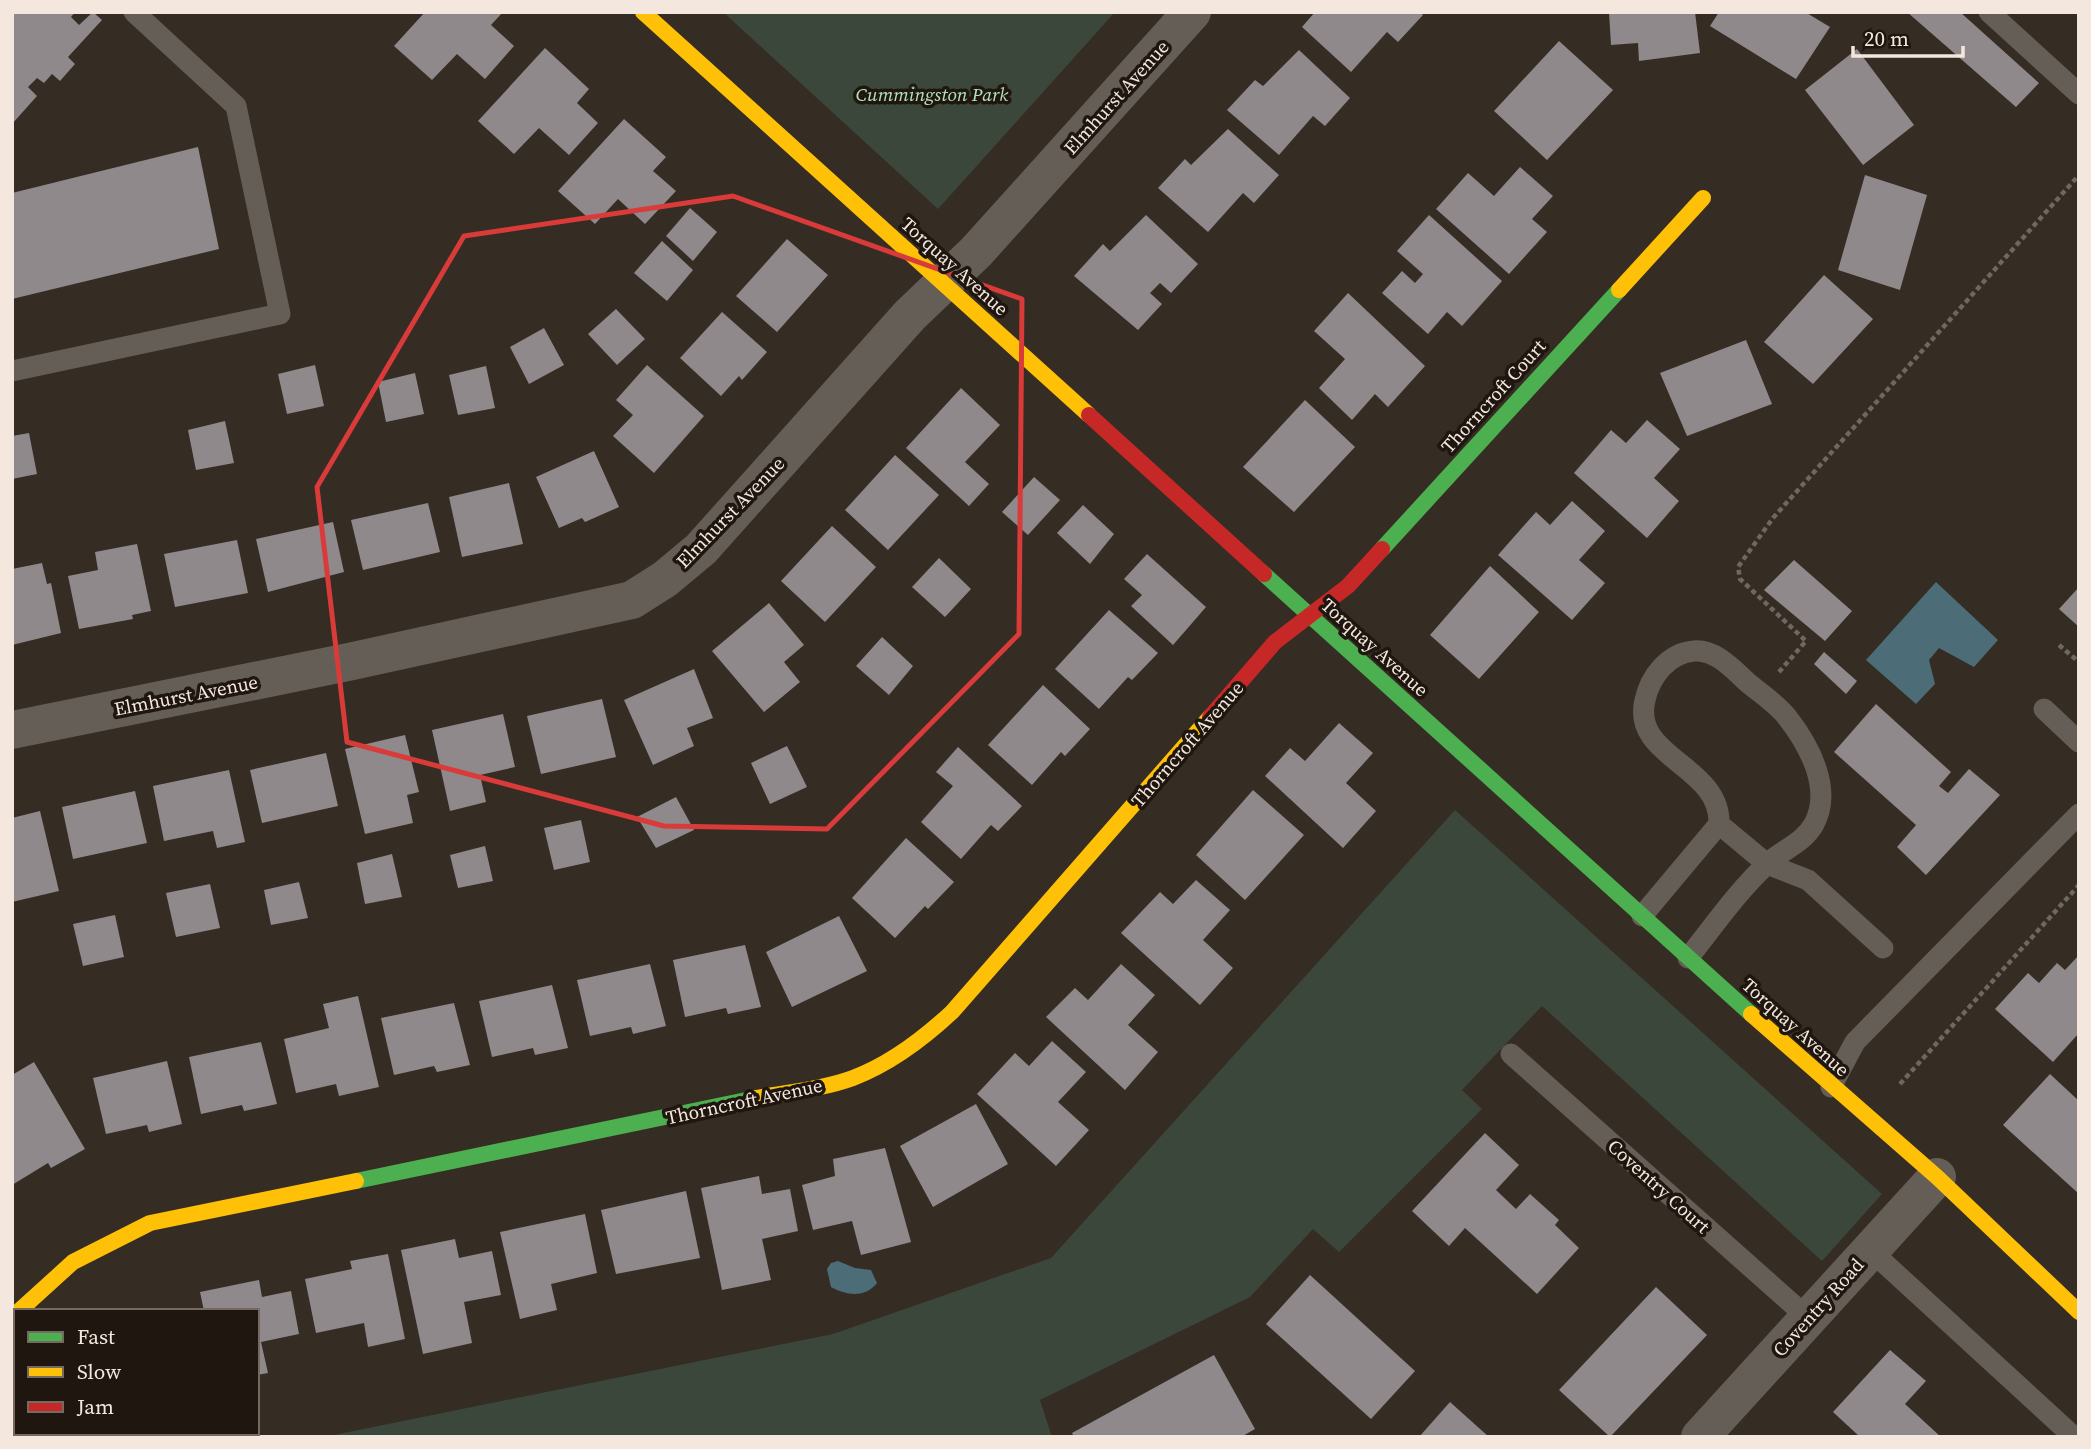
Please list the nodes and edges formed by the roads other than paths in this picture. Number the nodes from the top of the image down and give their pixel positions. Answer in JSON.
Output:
{"nodes":[{"id":1,"x":134,"y":12,"type":"edge"},
{"id":2,"x":643,"y":12,"type":"edge"},
{"id":3,"x":1192,"y":12,"type":"edge"},
{"id":4,"x":1989,"y":12,"type":"edge"},
{"id":5,"x":2079,"y":94,"type":"edge"},
{"id":6,"x":1703,"y":198,"type":"dead end"},
{"id":7,"x":943,"y":282,"type":"junction"},
{"id":8,"x":12,"y":371,"type":"edge"},
{"id":9,"x":1310,"y":616,"type":"junction"},
{"id":10,"x":2044,"y":709,"type":"dead end"},
{"id":11,"x":12,"y":730,"type":"edge"},
{"id":12,"x":2079,"y":741,"type":"edge"},
{"id":13,"x":2079,"y":814,"type":"edge"},
{"id":14,"x":1719,"y":824,"type":"junction"},
{"id":15,"x":1767,"y":864,"type":"junction"},
{"id":16,"x":1642,"y":916,"type":"junction"},
{"id":17,"x":1883,"y":948,"type":"dead end"},
{"id":18,"x":1688,"y":958,"type":"junction"},
{"id":19,"x":1511,"y":1054,"type":"dead end"},
{"id":20,"x":1831,"y":1087,"type":"junction"},
{"id":21,"x":1937,"y":1177,"type":"junction"},
{"id":22,"x":1870,"y":1250,"type":"junction"},
{"id":23,"x":21,"y":1309,"type":"edge"},
{"id":24,"x":2079,"y":1312,"type":"edge"},
{"id":25,"x":1807,"y":1317,"type":"junction"},
{"id":26,"x":1700,"y":1437,"type":"edge"},
{"id":27,"x":2074,"y":1437,"type":"edge"}],
"edges":[{"from":1,"to":8,"type":"lane"},
{"from":2,"to":7,"type":"street","name":"Torquay Avenue"},
{"from":3,"to":7,"type":"street","name":"Elmhurst Avenue"},
{"from":4,"to":5,"type":"lane"},
{"from":6,"to":9,"type":"street","name":"Thorncroft Court"},
{"from":7,"to":9,"type":"street","name":"Torquay Avenue"},
{"from":7,"to":11,"type":"street","name":"Elmhurst Avenue"},
{"from":9,"to":16,"type":"street","name":"Torquay Avenue"},
{"from":9,"to":23,"type":"street","name":"Thorncroft Avenue"},
{"from":10,"to":12,"type":"lane"},
{"from":13,"to":20,"type":"lane"},
{"from":14,"to":15,"type":"lane"},
{"from":14,"to":15,"type":"lane"},
{"from":14,"to":16,"type":"lane"},
{"from":15,"to":17,"type":"lane"},
{"from":15,"to":18,"type":"lane"},
{"from":16,"to":18,"type":"street","name":"Torquay Avenue"},
{"from":18,"to":20,"type":"street","name":"Torquay Avenue"},
{"from":19,"to":25,"type":"lane","name":"Coventry Court"},
{"from":20,"to":21,"type":"street","name":"Torquay Avenue"},
{"from":21,"to":22,"type":"street","name":"Coventry Road"},
{"from":21,"to":24,"type":"street","name":"Torquay Avenue"},
{"from":22,"to":25,"type":"street","name":"Coventry Road"},
{"from":22,"to":27,"type":"lane"},
{"from":25,"to":26,"type":"street","name":"Coventry Road"}]}
